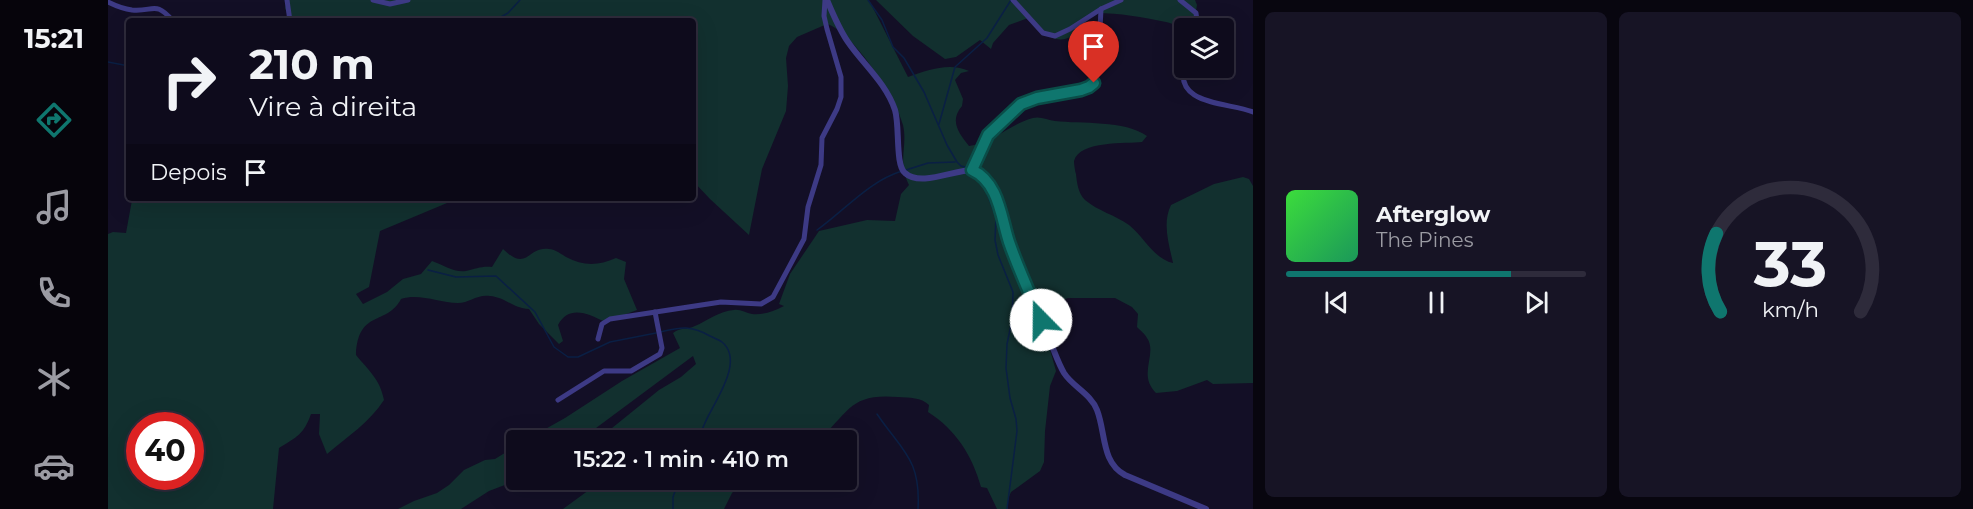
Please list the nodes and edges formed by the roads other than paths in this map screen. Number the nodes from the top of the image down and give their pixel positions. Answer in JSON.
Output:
{"nodes":[{"id":1,"x":287,"y":0,"type":"edge"},
{"id":2,"x":373,"y":0,"type":"edge"},
{"id":3,"x":408,"y":0,"type":"edge"},
{"id":4,"x":826,"y":0,"type":"edge"},
{"id":5,"x":1013,"y":0,"type":"edge"},
{"id":6,"x":1121,"y":0,"type":"edge"},
{"id":7,"x":1180,"y":0,"type":"edge"},
{"id":8,"x":108,"y":3,"type":"edge"},
{"id":9,"x":1101,"y":9,"type":"junction"},
{"id":10,"x":170,"y":18,"type":"edge"},
{"id":11,"x":290,"y":18,"type":"edge"},
{"id":12,"x":1197,"y":18,"type":"edge"},
{"id":13,"x":1184,"y":78,"type":"edge"},
{"id":14,"x":1253,"y":112,"type":"edge"},
{"id":15,"x":972,"y":170,"type":"junction"},
{"id":16,"x":655,"y":312,"type":"junction"},
{"id":17,"x":598,"y":339,"type":"dead end"},
{"id":18,"x":558,"y":400,"type":"dead end"},
{"id":19,"x":1206,"y":509,"type":"edge"}],
"edges":[{"from":1,"to":11,"type":"street"},
{"from":2,"to":3,"type":"street"},
{"from":4,"to":15,"type":"street"},
{"from":4,"to":16,"type":"street"},
{"from":5,"to":9,"type":"street"},
{"from":6,"to":9,"type":"street"},
{"from":7,"to":12,"type":"street"},
{"from":8,"to":10,"type":"street"},
{"from":9,"to":15,"type":"street"},
{"from":13,"to":14,"type":"street"},
{"from":15,"to":19,"type":"street"},
{"from":16,"to":17,"type":"street"},
{"from":16,"to":18,"type":"street"}]}
